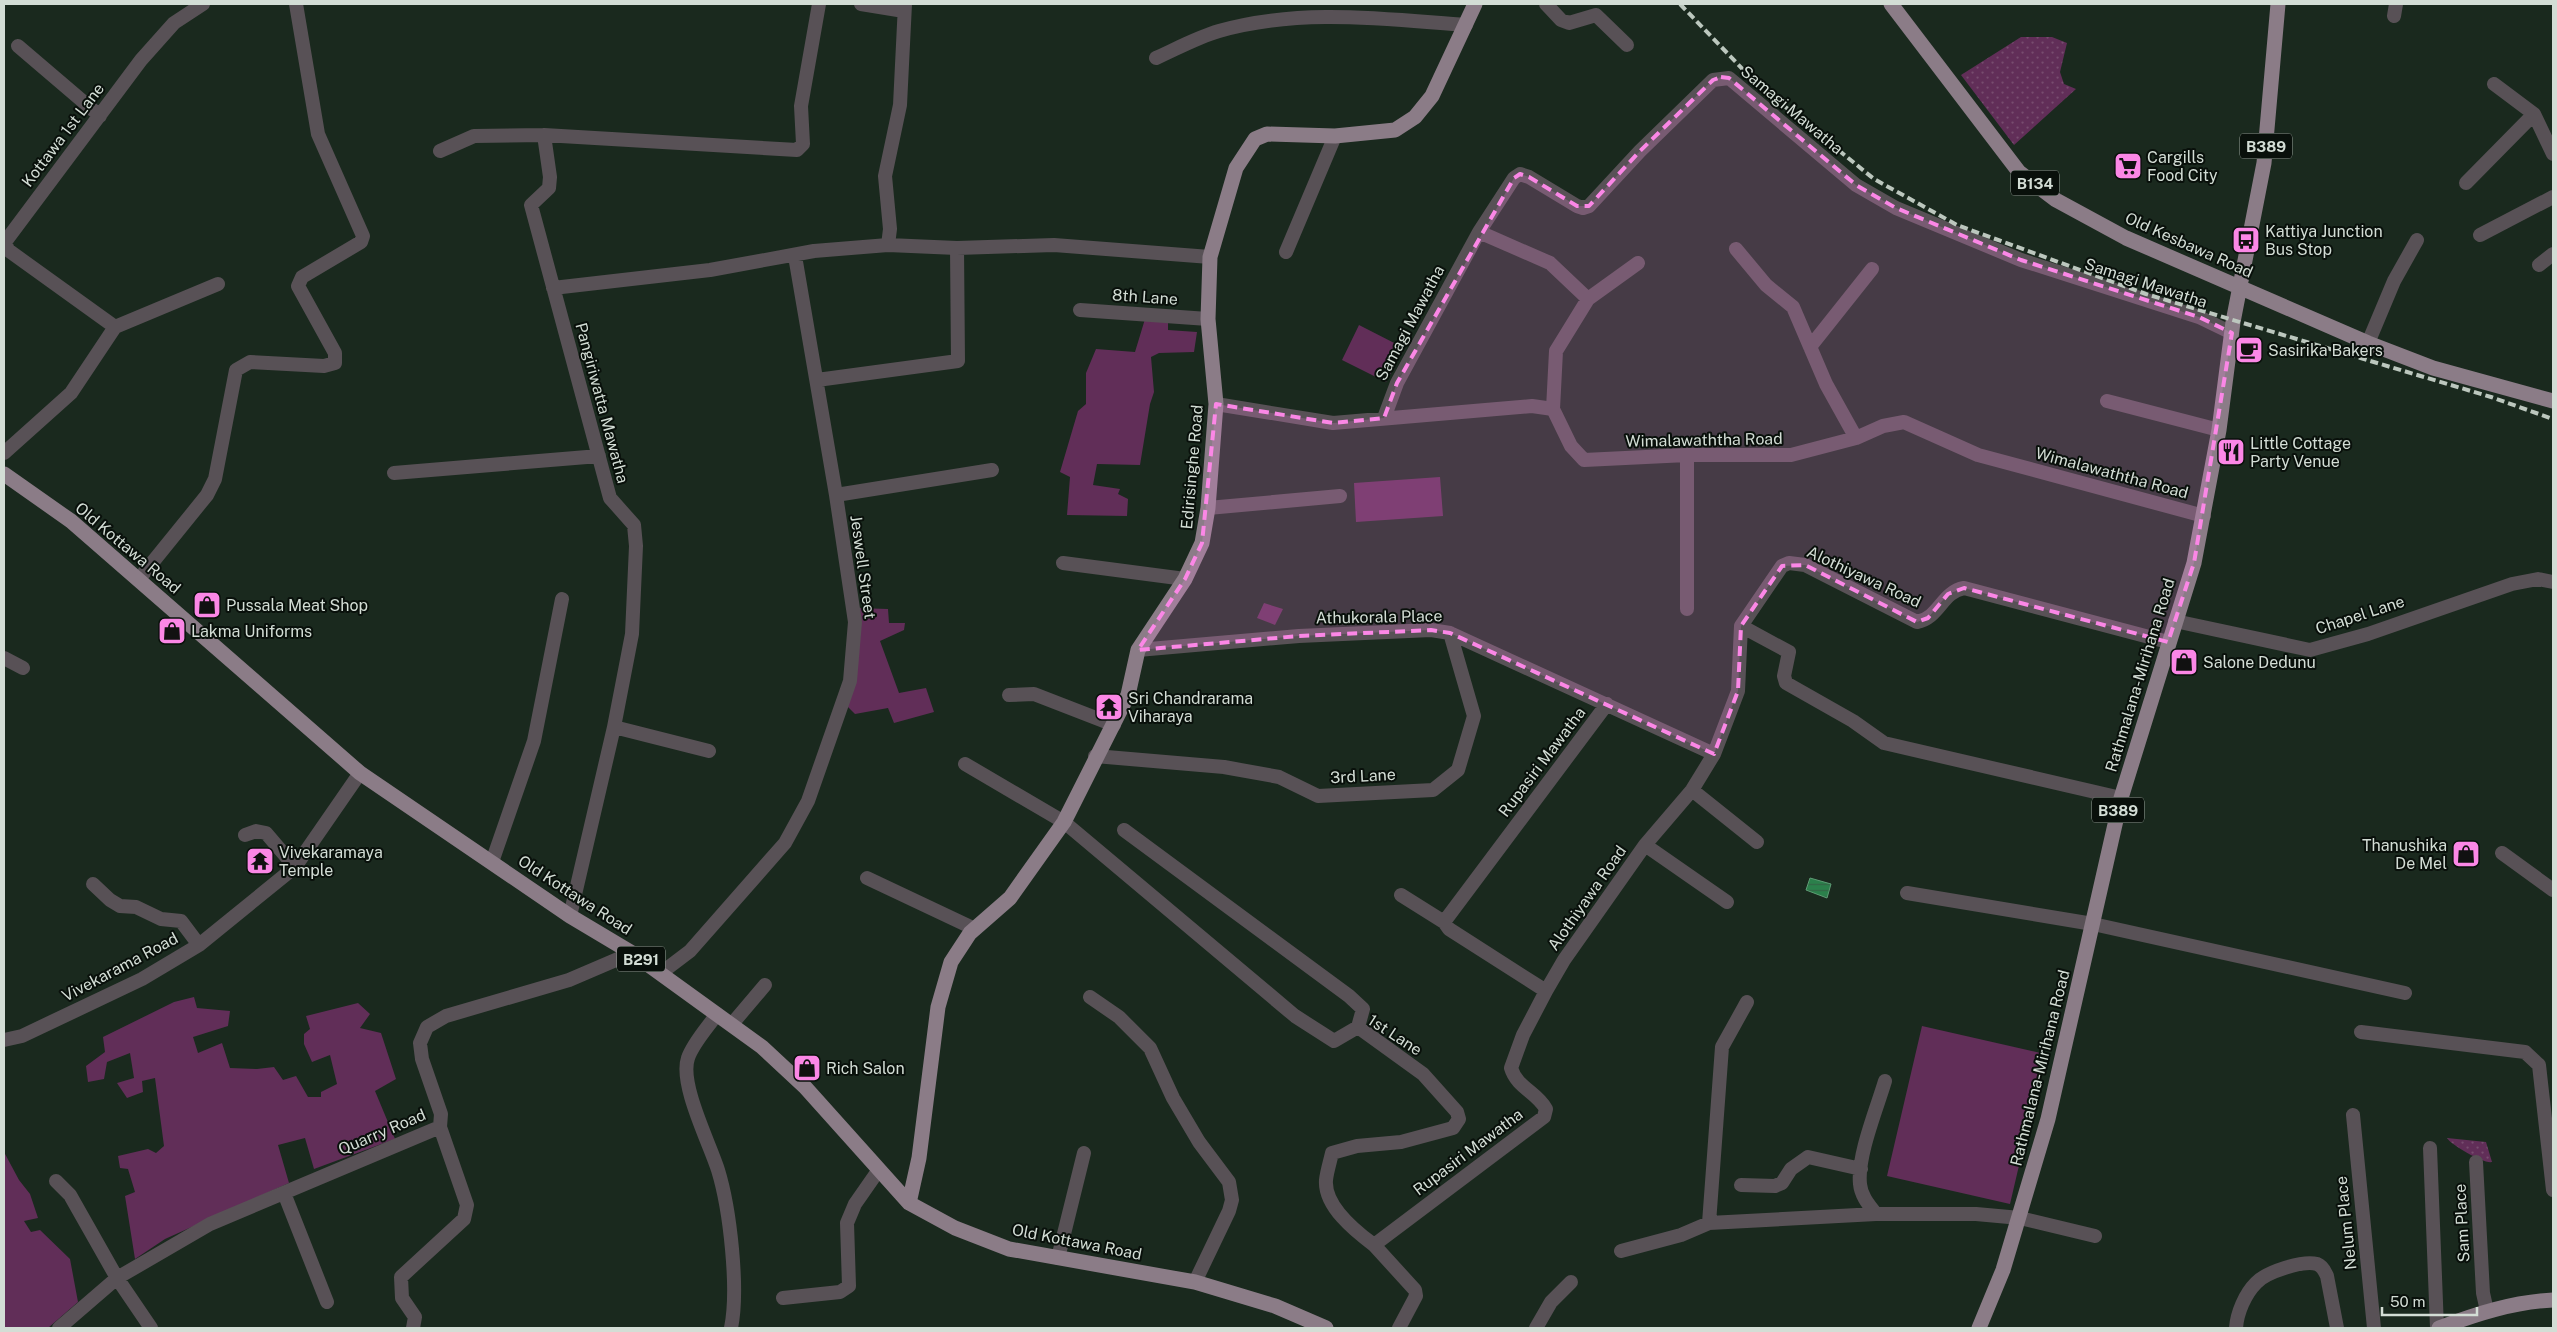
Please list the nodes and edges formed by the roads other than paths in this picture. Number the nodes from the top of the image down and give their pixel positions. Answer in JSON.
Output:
{"nodes":[{"id":1,"x":203,"y":4,"type":"edge"},
{"id":2,"x":296,"y":4,"type":"edge"},
{"id":3,"x":819,"y":4,"type":"edge"},
{"id":4,"x":861,"y":4,"type":"edge"},
{"id":5,"x":1475,"y":4,"type":"edge"},
{"id":6,"x":1546,"y":4,"type":"edge"},
{"id":7,"x":1892,"y":4,"type":"edge"},
{"id":8,"x":2278,"y":4,"type":"edge"},
{"id":9,"x":905,"y":7,"type":"edge"},
{"id":10,"x":1466,"y":25,"type":"junction"},
{"id":11,"x":1627,"y":45,"type":"dead end"},
{"id":12,"x":18,"y":46,"type":"dead end"},
{"id":13,"x":1156,"y":58,"type":"dead end"},
{"id":14,"x":2494,"y":84,"type":"dead end"},
{"id":15,"x":2534,"y":114,"type":"junction"},
{"id":16,"x":100,"y":116,"type":"junction"},
{"id":17,"x":544,"y":135,"type":"junction"},
{"id":18,"x":1335,"y":136,"type":"junction"},
{"id":19,"x":440,"y":151,"type":"dead end"},
{"id":20,"x":2553,"y":154,"type":"edge"},
{"id":21,"x":2466,"y":183,"type":"dead end"},
{"id":22,"x":2553,"y":197,"type":"edge"},
{"id":23,"x":1479,"y":232,"type":"junction"},
{"id":24,"x":2480,"y":235,"type":"dead end"},
{"id":25,"x":2417,"y":240,"type":"dead end"},
{"id":26,"x":888,"y":245,"type":"junction"},
{"id":27,"x":957,"y":248,"type":"junction"},
{"id":28,"x":1736,"y":248,"type":"dead end"},
{"id":29,"x":1286,"y":252,"type":"dead end"},
{"id":30,"x":2553,"y":254,"type":"edge"},
{"id":31,"x":795,"y":256,"type":"junction"},
{"id":32,"x":1210,"y":258,"type":"junction"},
{"id":33,"x":1638,"y":262,"type":"dead end"},
{"id":34,"x":2539,"y":265,"type":"dead end"},
{"id":35,"x":1872,"y":270,"type":"dead end"},
{"id":36,"x":218,"y":284,"type":"dead end"},
{"id":37,"x":2240,"y":287,"type":"junction"},
{"id":38,"x":553,"y":288,"type":"junction"},
{"id":39,"x":1588,"y":298,"type":"junction"},
{"id":40,"x":1080,"y":310,"type":"dead end"},
{"id":41,"x":1208,"y":319,"type":"junction"},
{"id":42,"x":115,"y":327,"type":"junction"},
{"id":43,"x":2232,"y":333,"type":"junction"},
{"id":44,"x":2368,"y":343,"type":"junction"},
{"id":45,"x":1810,"y":347,"type":"junction"},
{"id":46,"x":817,"y":380,"type":"junction"},
{"id":47,"x":2107,"y":401,"type":"dead end"},
{"id":48,"x":2553,"y":401,"type":"edge"},
{"id":49,"x":1216,"y":404,"type":"junction"},
{"id":50,"x":1553,"y":409,"type":"junction"},
{"id":51,"x":1384,"y":418,"type":"junction"},
{"id":52,"x":2219,"y":430,"type":"junction"},
{"id":53,"x":1856,"y":438,"type":"junction"},
{"id":54,"x":4,"y":453,"type":"edge"},
{"id":55,"x":1687,"y":455,"type":"junction"},
{"id":56,"x":599,"y":456,"type":"junction"},
{"id":57,"x":992,"y":470,"type":"dead end"},
{"id":58,"x":394,"y":474,"type":"dead end"},
{"id":59,"x":6,"y":480,"type":"edge"},
{"id":60,"x":836,"y":495,"type":"junction"},
{"id":61,"x":1340,"y":496,"type":"dead end"},
{"id":62,"x":1208,"y":508,"type":"junction"},
{"id":63,"x":2204,"y":516,"type":"junction"},
{"id":64,"x":1062,"y":563,"type":"dead end"},
{"id":65,"x":139,"y":579,"type":"junction"},
{"id":66,"x":1185,"y":579,"type":"junction"},
{"id":67,"x":2553,"y":582,"type":"edge"},
{"id":68,"x":562,"y":599,"type":"dead end"},
{"id":69,"x":1687,"y":609,"type":"dead end"},
{"id":70,"x":2175,"y":622,"type":"junction"},
{"id":71,"x":1741,"y":626,"type":"junction"},
{"id":72,"x":1450,"y":633,"type":"junction"},
{"id":73,"x":2168,"y":642,"type":"junction"},
{"id":74,"x":1138,"y":650,"type":"junction"},
{"id":75,"x":4,"y":658,"type":"edge"},
{"id":76,"x":23,"y":668,"type":"dead end"},
{"id":77,"x":1009,"y":696,"type":"dead end"},
{"id":78,"x":1607,"y":704,"type":"junction"},
{"id":79,"x":1114,"y":725,"type":"junction"},
{"id":80,"x":614,"y":727,"type":"junction"},
{"id":81,"x":709,"y":751,"type":"dead end"},
{"id":82,"x":1714,"y":754,"type":"junction"},
{"id":83,"x":1095,"y":756,"type":"junction"},
{"id":84,"x":965,"y":764,"type":"dead end"},
{"id":85,"x":360,"y":773,"type":"junction"},
{"id":86,"x":1692,"y":790,"type":"junction"},
{"id":87,"x":2120,"y":798,"type":"junction"},
{"id":88,"x":1064,"y":822,"type":"junction"},
{"id":89,"x":1124,"y":830,"type":"dead end"},
{"id":90,"x":245,"y":835,"type":"dead end"},
{"id":91,"x":1757,"y":842,"type":"dead end"},
{"id":92,"x":1645,"y":845,"type":"junction"},
{"id":93,"x":2502,"y":853,"type":"dead end"},
{"id":94,"x":492,"y":862,"type":"junction"},
{"id":95,"x":295,"y":867,"type":"junction"},
{"id":96,"x":866,"y":878,"type":"dead end"},
{"id":97,"x":93,"y":884,"type":"dead end"},
{"id":98,"x":2553,"y":890,"type":"edge"},
{"id":99,"x":1908,"y":893,"type":"dead end"},
{"id":100,"x":1401,"y":895,"type":"dead end"},
{"id":101,"x":1727,"y":902,"type":"dead end"},
{"id":102,"x":570,"y":916,"type":"junction"},
{"id":103,"x":1444,"y":922,"type":"junction"},
{"id":104,"x":2093,"y":924,"type":"junction"},
{"id":105,"x":975,"y":929,"type":"junction"},
{"id":106,"x":199,"y":945,"type":"junction"},
{"id":107,"x":632,"y":953,"type":"junction"},
{"id":108,"x":661,"y":974,"type":"junction"},
{"id":109,"x":765,"y":985,"type":"dead end"},
{"id":110,"x":1546,"y":991,"type":"junction"},
{"id":111,"x":2405,"y":993,"type":"dead end"},
{"id":112,"x":1090,"y":997,"type":"dead end"},
{"id":113,"x":1747,"y":1002,"type":"dead end"},
{"id":114,"x":717,"y":1014,"type":"junction"},
{"id":115,"x":732,"y":1024,"type":"junction"},
{"id":116,"x":1358,"y":1027,"type":"junction"},
{"id":117,"x":2361,"y":1032,"type":"dead end"},
{"id":118,"x":4,"y":1040,"type":"edge"},
{"id":119,"x":1885,"y":1081,"type":"dead end"},
{"id":120,"x":2353,"y":1115,"type":"dead end"},
{"id":121,"x":440,"y":1126,"type":"junction"},
{"id":122,"x":2430,"y":1148,"type":"dead end"},
{"id":123,"x":1084,"y":1153,"type":"dead end"},
{"id":124,"x":2476,"y":1162,"type":"dead end"},
{"id":125,"x":1861,"y":1169,"type":"junction"},
{"id":126,"x":878,"y":1171,"type":"junction"},
{"id":127,"x":56,"y":1181,"type":"dead end"},
{"id":128,"x":1741,"y":1185,"type":"dead end"},
{"id":129,"x":2553,"y":1190,"type":"edge"},
{"id":130,"x":284,"y":1193,"type":"junction"},
{"id":131,"x":909,"y":1203,"type":"junction"},
{"id":132,"x":1876,"y":1214,"type":"junction"},
{"id":133,"x":2020,"y":1218,"type":"junction"},
{"id":134,"x":1709,"y":1224,"type":"junction"},
{"id":135,"x":2094,"y":1236,"type":"dead end"},
{"id":136,"x":1374,"y":1245,"type":"junction"},
{"id":137,"x":1621,"y":1251,"type":"dead end"},
{"id":138,"x":1058,"y":1258,"type":"junction"},
{"id":139,"x":117,"y":1278,"type":"junction"},
{"id":140,"x":1195,"y":1282,"type":"junction"},
{"id":141,"x":1571,"y":1282,"type":"dead end"},
{"id":142,"x":783,"y":1298,"type":"dead end"},
{"id":143,"x":2553,"y":1300,"type":"edge"},
{"id":144,"x":327,"y":1302,"type":"dead end"},
{"id":145,"x":2487,"y":1311,"type":"junction"},
{"id":146,"x":59,"y":1328,"type":"edge"},
{"id":147,"x":151,"y":1328,"type":"edge"},
{"id":148,"x":413,"y":1328,"type":"edge"},
{"id":149,"x":731,"y":1328,"type":"edge"},
{"id":150,"x":1326,"y":1328,"type":"edge"},
{"id":151,"x":1399,"y":1328,"type":"edge"},
{"id":152,"x":1536,"y":1328,"type":"edge"},
{"id":153,"x":1979,"y":1328,"type":"edge"},
{"id":154,"x":2236,"y":1328,"type":"edge"},
{"id":155,"x":2336,"y":1328,"type":"edge"},
{"id":156,"x":2374,"y":1328,"type":"edge"},
{"id":157,"x":2438,"y":1328,"type":"edge"}],
"edges":[{"from":1,"to":16,"type":"street","name":"Kottawa 1st Lane"},
{"from":2,"to":65,"type":"street"},
{"from":3,"to":17,"type":"street"},
{"from":4,"to":9,"type":"street"},
{"from":5,"to":10,"type":"main road","name":"Edirisinghe Road"},
{"from":6,"to":11,"type":"street"},
{"from":7,"to":37,"type":"main road","name":"Old Kesbawa Road","number":"B134"},
{"from":8,"to":37,"type":"main road","number":"B389"},
{"from":9,"to":26,"type":"street"},
{"from":10,"to":13,"type":"street"},
{"from":10,"to":18,"type":"main road","name":"Edirisinghe Road"},
{"from":12,"to":16,"type":"street"},
{"from":14,"to":15,"type":"street"},
{"from":15,"to":20,"type":"street"},
{"from":15,"to":21,"type":"street"},
{"from":16,"to":42,"type":"street","name":"Kottawa 1st Lane"},
{"from":17,"to":19,"type":"street"},
{"from":17,"to":38,"type":"street","name":"Pangiriwatta Mawatha"},
{"from":18,"to":29,"type":"street"},
{"from":18,"to":32,"type":"main road","name":"Edirisinghe Road"},
{"from":22,"to":24,"type":"street"},
{"from":23,"to":39,"type":"street"},
{"from":23,"to":43,"type":"street","name":"Samagi Mawatha"},
{"from":23,"to":51,"type":"street","name":"Samagi Mawatha"},
{"from":25,"to":44,"type":"street"},
{"from":26,"to":27,"type":"street"},
{"from":26,"to":31,"type":"street"},
{"from":27,"to":32,"type":"street"},
{"from":27,"to":46,"type":"street"},
{"from":28,"to":45,"type":"street"},
{"from":30,"to":34,"type":"street"},
{"from":31,"to":38,"type":"street"},
{"from":31,"to":46,"type":"street","name":"Jeswell Street"},
{"from":32,"to":41,"type":"main road","name":"Edirisinghe Road"},
{"from":33,"to":39,"type":"street"},
{"from":35,"to":45,"type":"street"},
{"from":36,"to":42,"type":"street"},
{"from":37,"to":43,"type":"main road","name":"Rathmalana-Mirihana Road","number":"B389"},
{"from":37,"to":44,"type":"main road","name":"Old Kesbawa Road"},
{"from":38,"to":56,"type":"street","name":"Pangiriwatta Mawatha"},
{"from":39,"to":50,"type":"street"},
{"from":40,"to":41,"type":"street","name":"8th Lane"},
{"from":41,"to":49,"type":"main road","name":"Edirisinghe Road"},
{"from":42,"to":54,"type":"street"},
{"from":43,"to":52,"type":"main road","name":"Rathmalana-Mirihana Road","number":"B389"},
{"from":44,"to":48,"type":"main road","name":"Old Kesbawa Road"},
{"from":45,"to":53,"type":"street"},
{"from":46,"to":60,"type":"street","name":"Jeswell Street"},
{"from":47,"to":52,"type":"street"},
{"from":49,"to":51,"type":"street"},
{"from":49,"to":62,"type":"main road","name":"Edirisinghe Road"},
{"from":50,"to":51,"type":"street"},
{"from":50,"to":55,"type":"street","name":"Wimalawaththa Road"},
{"from":52,"to":63,"type":"main road","name":"Rathmalana-Mirihana Road","number":"B389"},
{"from":53,"to":55,"type":"street","name":"Wimalawaththa Road"},
{"from":53,"to":63,"type":"street","name":"Wimalawaththa Road"},
{"from":55,"to":69,"type":"street"},
{"from":56,"to":58,"type":"street"},
{"from":56,"to":80,"type":"street","name":"Pangiriwatta Mawatha"},
{"from":57,"to":60,"type":"street"},
{"from":59,"to":65,"type":"main road","name":"Old Kottawa Road","number":"B291"},
{"from":60,"to":108,"type":"street","name":"Jeswell Street"},
{"from":61,"to":62,"type":"street"},
{"from":62,"to":66,"type":"main road","name":"Edirisinghe Road"},
{"from":63,"to":70,"type":"main road","name":"Rathmalana-Mirihana Road","number":"B389"},
{"from":64,"to":66,"type":"street"},
{"from":65,"to":85,"type":"main road","name":"Old Kottawa Road","number":"B291"},
{"from":66,"to":74,"type":"main road","name":"Edirisinghe Road"},
{"from":67,"to":70,"type":"street","name":"Chapel Lane"},
{"from":68,"to":94,"type":"street"},
{"from":70,"to":73,"type":"main road","name":"Rathmalana-Mirihana Road","number":"B389"},
{"from":71,"to":73,"type":"street","name":"Alothiyawa Road"},
{"from":71,"to":82,"type":"street","name":"Alothiyawa Road"},
{"from":71,"to":87,"type":"street"},
{"from":72,"to":74,"type":"street","name":"Athukorala Place"},
{"from":72,"to":78,"type":"street","name":"Athukorala Place"},
{"from":72,"to":83,"type":"street","name":"3rd Lane"},
{"from":73,"to":87,"type":"main road","name":"Rathmalana-Mirihana Road","number":"B389"},
{"from":74,"to":79,"type":"main road","name":"Edirisinghe Road"},
{"from":75,"to":76,"type":"street"},
{"from":77,"to":79,"type":"street"},
{"from":78,"to":82,"type":"street","name":"Athukorala Place"},
{"from":78,"to":103,"type":"street","name":"Rupasiri Mawatha"},
{"from":79,"to":83,"type":"main road","name":"Edirisinghe Road"},
{"from":80,"to":81,"type":"street"},
{"from":80,"to":102,"type":"street","name":"Pangiriwatta Mawatha"},
{"from":82,"to":86,"type":"street","name":"Alothiyawa Road"},
{"from":83,"to":88,"type":"main road","name":"Edirisinghe Road"},
{"from":84,"to":88,"type":"street"},
{"from":85,"to":94,"type":"main road","name":"Old Kottawa Road","number":"B291"},
{"from":85,"to":95,"type":"street","name":"Vivekarama Road"},
{"from":86,"to":91,"type":"street"},
{"from":86,"to":92,"type":"street","name":"Alothiyawa Road"},
{"from":87,"to":104,"type":"main road","name":"Rathmalana-Mirihana Road","number":"B389"},
{"from":88,"to":105,"type":"main road","name":"Edirisinghe Road"},
{"from":88,"to":116,"type":"street","name":"1st Lane"},
{"from":89,"to":116,"type":"street"},
{"from":90,"to":95,"type":"street"},
{"from":92,"to":101,"type":"street"},
{"from":92,"to":110,"type":"street","name":"Alothiyawa Road"},
{"from":93,"to":98,"type":"street"},
{"from":94,"to":102,"type":"main road","name":"Old Kottawa Road","number":"B291"},
{"from":95,"to":106,"type":"street","name":"Vivekarama Road"},
{"from":96,"to":105,"type":"street"},
{"from":97,"to":106,"type":"street"},
{"from":99,"to":104,"type":"street"},
{"from":100,"to":103,"type":"street"},
{"from":102,"to":107,"type":"main road","name":"Old Kottawa Road","number":"B291"},
{"from":103,"to":110,"type":"street"},
{"from":104,"to":111,"type":"street"},
{"from":104,"to":133,"type":"main road","name":"Rathmalana-Mirihana Road","number":"B389"},
{"from":105,"to":131,"type":"main road","name":"Edirisinghe Road"},
{"from":106,"to":118,"type":"street","name":"Vivekarama Road"},
{"from":107,"to":108,"type":"main road","name":"Old Kottawa Road","number":"B291"},
{"from":107,"to":121,"type":"street","name":"Quarry Road"},
{"from":108,"to":114,"type":"main road","name":"Old Kottawa Road","number":"B291"},
{"from":109,"to":115,"type":"street"},
{"from":110,"to":136,"type":"street","name":"Rupasiri Mawatha"},
{"from":112,"to":140,"type":"street"},
{"from":113,"to":134,"type":"street"},
{"from":114,"to":115,"type":"main road","name":"Old Kottawa Road","number":"B291"},
{"from":114,"to":149,"type":"street"},
{"from":115,"to":126,"type":"main road","name":"Old Kottawa Road","number":"B291"},
{"from":116,"to":136,"type":"street","name":"1st Lane"},
{"from":117,"to":129,"type":"street"},
{"from":119,"to":125,"type":"street"},
{"from":120,"to":156,"type":"street","name":"Nelum Place"},
{"from":121,"to":130,"type":"street","name":"Quarry Road"},
{"from":121,"to":148,"type":"street"},
{"from":122,"to":157,"type":"street"},
{"from":123,"to":138,"type":"street"},
{"from":124,"to":145,"type":"street","name":"Sam Place"},
{"from":125,"to":128,"type":"street"},
{"from":125,"to":132,"type":"street"},
{"from":126,"to":131,"type":"main road","name":"Old Kottawa Road","number":"B291"},
{"from":126,"to":142,"type":"street"},
{"from":127,"to":139,"type":"street"},
{"from":130,"to":139,"type":"street","name":"Quarry Road"},
{"from":130,"to":144,"type":"street"},
{"from":131,"to":138,"type":"main road","name":"Old Kottawa Road","number":"B291"},
{"from":132,"to":133,"type":"street"},
{"from":132,"to":134,"type":"street"},
{"from":133,"to":135,"type":"street"},
{"from":133,"to":153,"type":"main road","name":"Rathmalana-Mirihana Road","number":"B389"},
{"from":134,"to":137,"type":"street"},
{"from":136,"to":151,"type":"street"},
{"from":138,"to":140,"type":"main road","name":"Old Kottawa Road","number":"B291"},
{"from":139,"to":146,"type":"street","name":"Quarry Road"},
{"from":139,"to":147,"type":"street"},
{"from":140,"to":150,"type":"main road","name":"Old Kottawa Road","number":"B291"},
{"from":141,"to":152,"type":"street"},
{"from":143,"to":145,"type":"main road"},
{"from":145,"to":157,"type":"main road"},
{"from":154,"to":155,"type":"street"}]}
